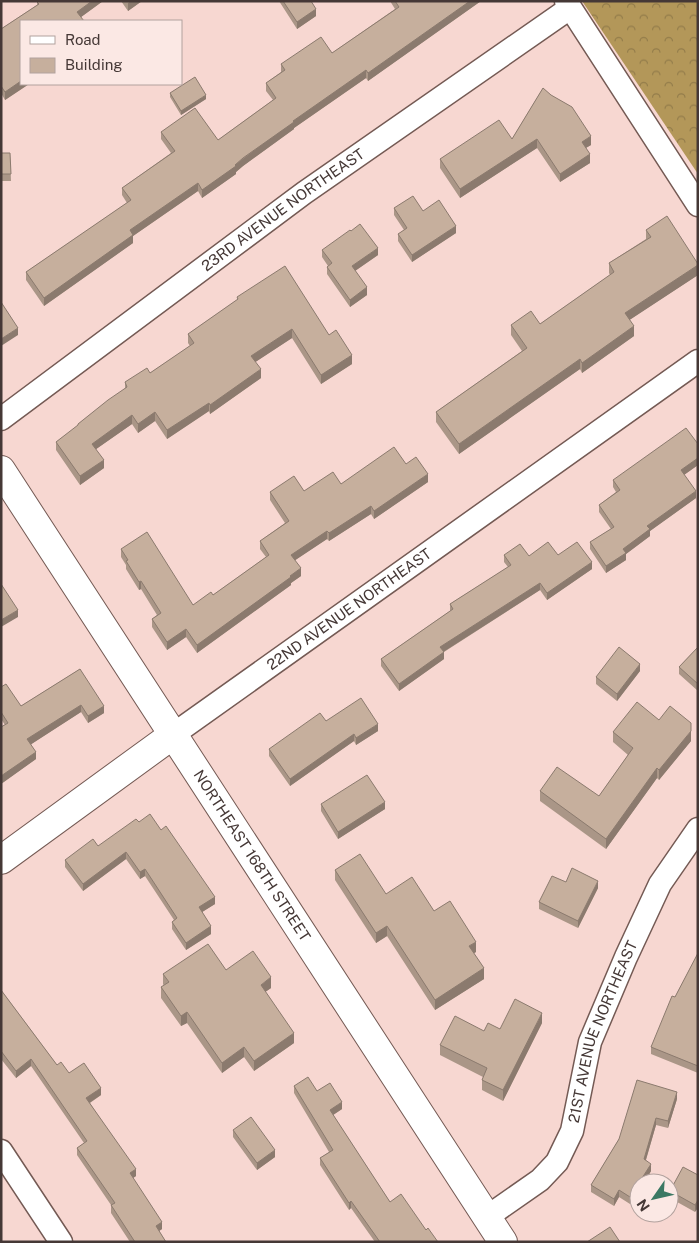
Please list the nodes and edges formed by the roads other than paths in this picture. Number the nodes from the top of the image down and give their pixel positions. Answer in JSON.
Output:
{"nodes":[{"id":1,"x":568,"y":4,"type":"edge"},
{"id":2,"x":698,"y":205,"type":"edge"},
{"id":3,"x":698,"y":361,"type":"edge"},
{"id":4,"x":1,"y":419,"type":"edge"},
{"id":5,"x":1,"y":470,"type":"edge"},
{"id":6,"x":174,"y":734,"type":"junction"},
{"id":7,"x":698,"y":829,"type":"edge"},
{"id":8,"x":1,"y":860,"type":"edge"},
{"id":9,"x":1,"y":1151,"type":"edge"},
{"id":10,"x":487,"y":1217,"type":"junction"},
{"id":11,"x":61,"y":1242,"type":"edge"},
{"id":12,"x":503,"y":1242,"type":"edge"}],
"edges":[{"from":1,"to":2,"type":"street"},
{"from":1,"to":4,"type":"street","name":"23RD AVENUE NORTHEAST"},
{"from":3,"to":6,"type":"street","name":"22ND AVENUE NORTHEAST"},
{"from":5,"to":6,"type":"street","name":"NORTHEAST 168TH STREET"},
{"from":6,"to":8,"type":"street","name":"22ND AVENUE NORTHEAST"},
{"from":6,"to":10,"type":"street","name":"NORTHEAST 168TH STREET"},
{"from":7,"to":10,"type":"street","name":"21ST AVENUE NORTHEAST"},
{"from":9,"to":11,"type":"street"},
{"from":10,"to":12,"type":"street","name":"NORTHEAST 168TH STREET"}]}
